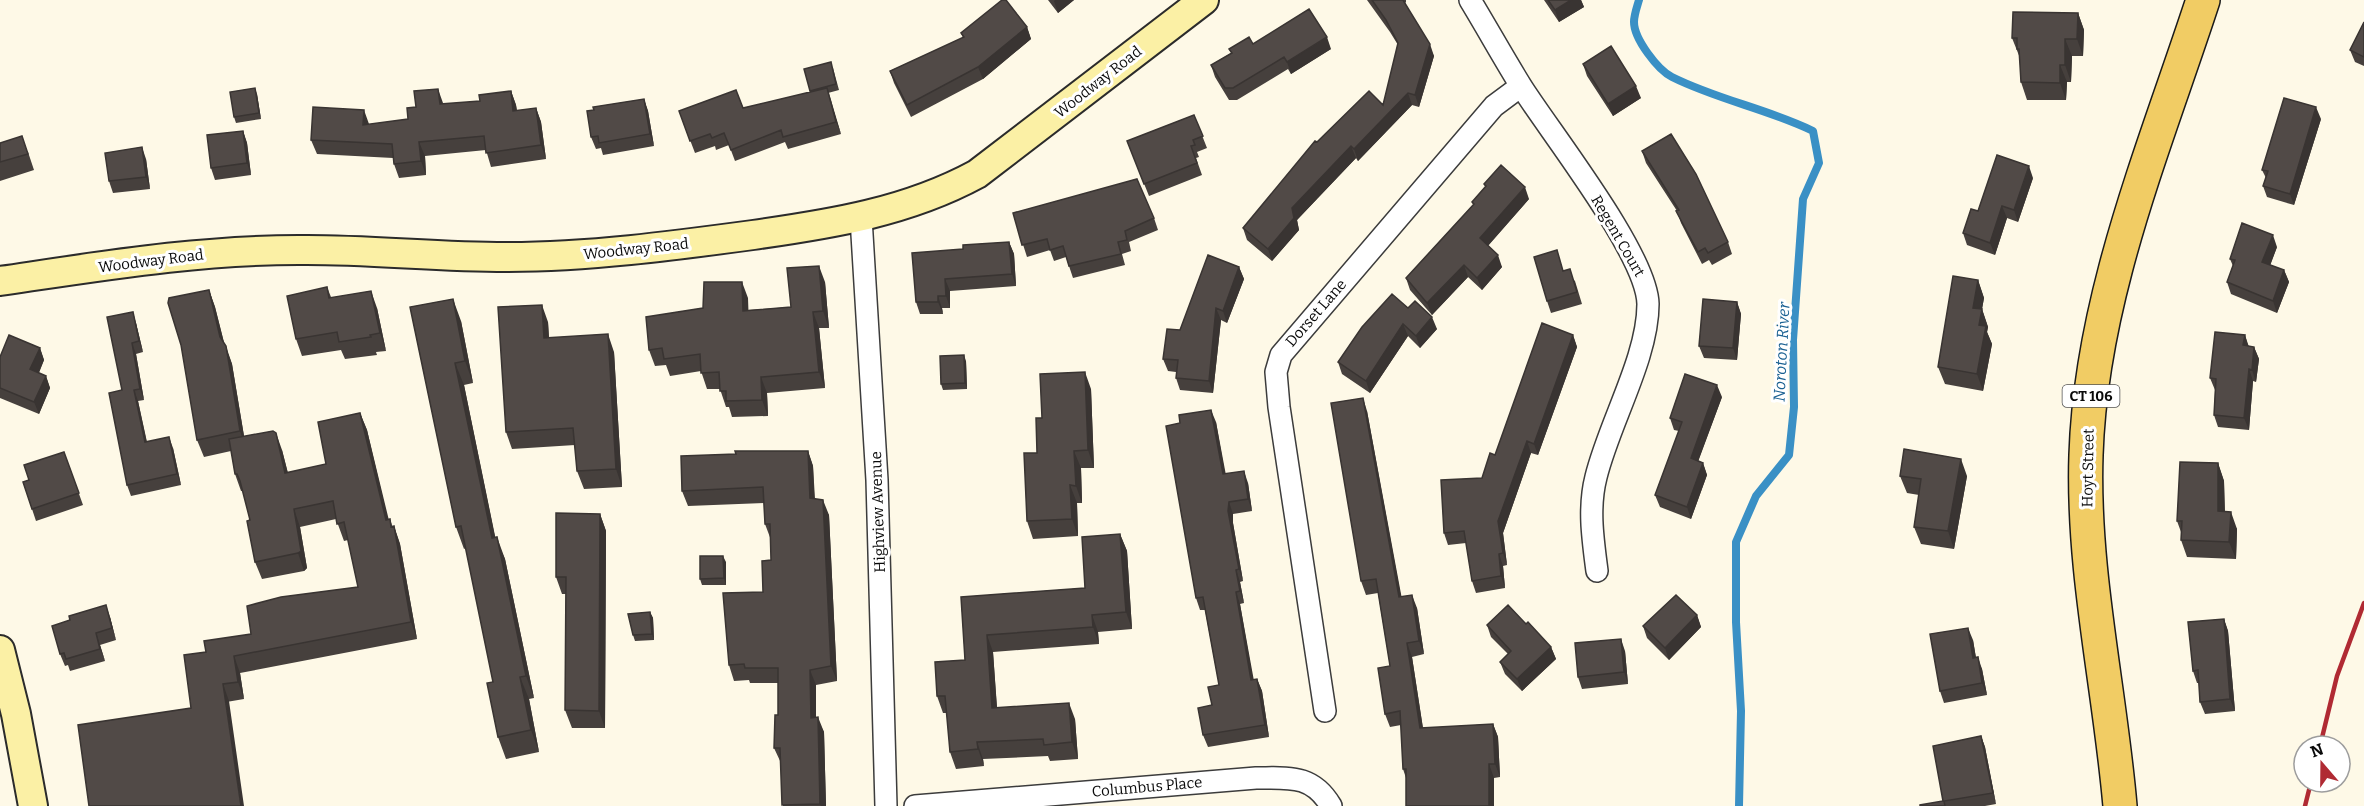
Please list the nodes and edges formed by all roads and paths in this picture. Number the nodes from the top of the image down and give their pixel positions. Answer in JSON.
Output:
{"nodes":[{"id":1,"x":1470,"y":0,"type":"edge"},
{"id":2,"x":2204,"y":0,"type":"edge"},
{"id":3,"x":1199,"y":2,"type":"edge"},
{"id":4,"x":1521,"y":86,"type":"junction"},
{"id":5,"x":861,"y":218,"type":"junction"},
{"id":6,"x":0,"y":281,"type":"edge"},
{"id":7,"x":1597,"y":571,"type":"dead end"},
{"id":8,"x":0,"y":650,"type":"edge"},
{"id":9,"x":1325,"y":711,"type":"dead end"},
{"id":10,"x":33,"y":806,"type":"edge"},
{"id":11,"x":886,"y":806,"type":"edge"},
{"id":12,"x":915,"y":806,"type":"edge"},
{"id":13,"x":1331,"y":806,"type":"edge"},
{"id":14,"x":2120,"y":806,"type":"edge"}],
"edges":[{"from":1,"to":4,"type":"street","name":"Regent Court"},
{"from":2,"to":14,"type":"main road","name":"Hoyt Street","number":"CT 106"},
{"from":3,"to":5,"type":"street","name":"Woodway Road"},
{"from":4,"to":7,"type":"street","name":"Regent Court"},
{"from":4,"to":9,"type":"street","name":"Dorset Lane"},
{"from":5,"to":6,"type":"street","name":"Woodway Road"},
{"from":5,"to":11,"type":"street","name":"Highview Avenue"},
{"from":8,"to":10,"type":"street"},
{"from":12,"to":13,"type":"street","name":"Columbus Place"}]}
